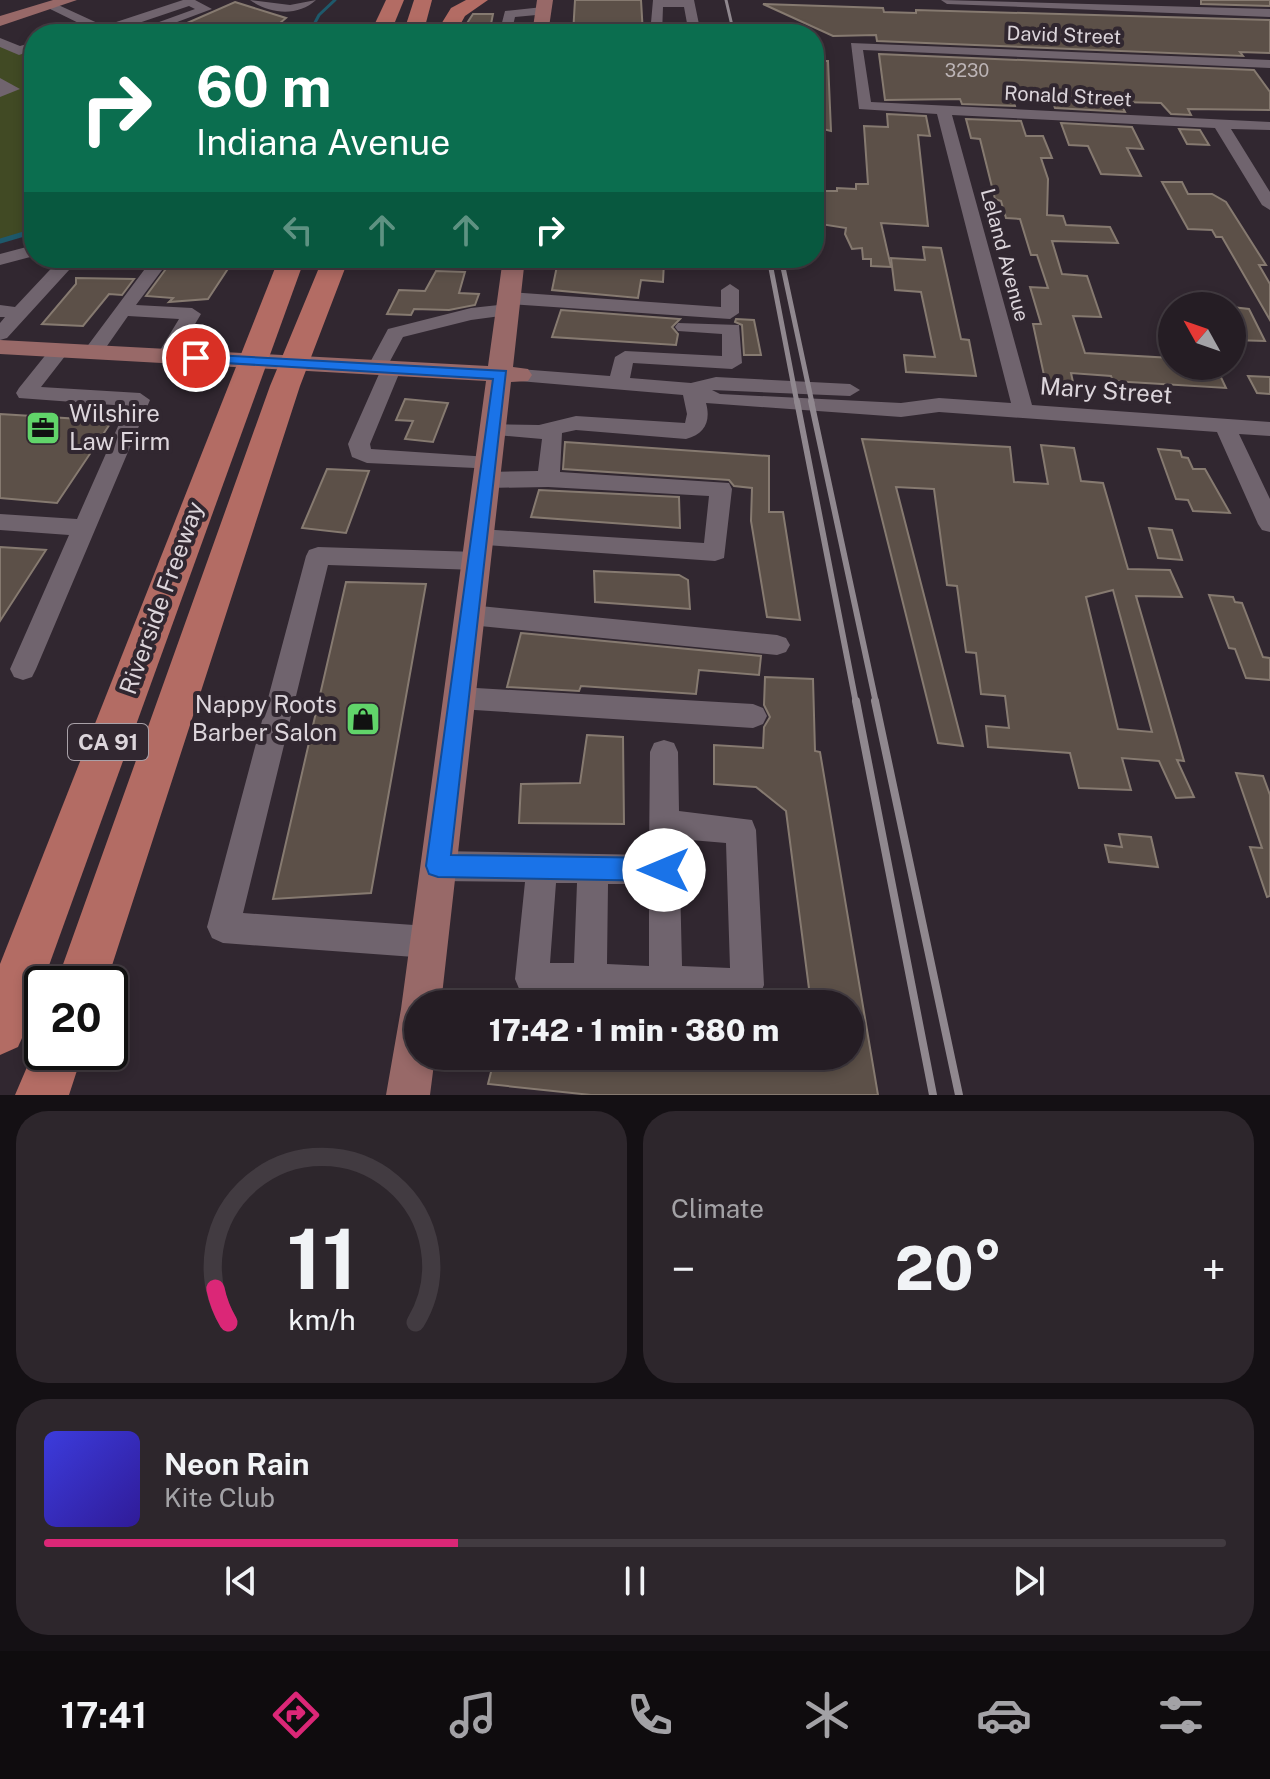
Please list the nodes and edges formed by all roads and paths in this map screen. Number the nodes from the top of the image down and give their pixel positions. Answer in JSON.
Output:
{"nodes":[{"id":1,"x":69,"y":0,"type":"edge"},
{"id":2,"x":256,"y":0,"type":"edge"},
{"id":3,"x":310,"y":0,"type":"edge"},
{"id":4,"x":395,"y":0,"type":"edge"},
{"id":5,"x":423,"y":0,"type":"edge"},
{"id":6,"x":479,"y":0,"type":"edge"},
{"id":7,"x":947,"y":0,"type":"edge"},
{"id":8,"x":682,"y":1,"type":"edge"},
{"id":9,"x":50,"y":6,"type":"junction"},
{"id":10,"x":544,"y":6,"type":"edge"},
{"id":11,"x":1270,"y":13,"type":"edge"},
{"id":12,"x":3,"y":17,"type":"edge"},
{"id":13,"x":90,"y":24,"type":"edge"},
{"id":14,"x":122,"y":24,"type":"edge"},
{"id":15,"x":162,"y":24,"type":"edge"},
{"id":16,"x":384,"y":24,"type":"edge"},
{"id":17,"x":416,"y":24,"type":"edge"},
{"id":18,"x":451,"y":24,"type":"edge"},
{"id":19,"x":507,"y":24,"type":"edge"},
{"id":20,"x":656,"y":24,"type":"edge"},
{"id":21,"x":693,"y":24,"type":"edge"},
{"id":22,"x":0,"y":42,"type":"edge"},
{"id":23,"x":24,"y":49,"type":"edge"},
{"id":24,"x":1270,"y":64,"type":"edge"},
{"id":25,"x":0,"y":82,"type":"edge"},
{"id":26,"x":0,"y":93,"type":"edge"},
{"id":27,"x":864,"y":106,"type":"joint"},
{"id":28,"x":944,"y":111,"type":"junction"},
{"id":29,"x":1220,"y":123,"type":"junction"},
{"id":30,"x":1270,"y":126,"type":"edge"},
{"id":31,"x":1270,"y":205,"type":"edge"},
{"id":32,"x":24,"y":253,"type":"edge"},
{"id":33,"x":0,"y":260,"type":"edge"},
{"id":34,"x":60,"y":268,"type":"edge"},
{"id":35,"x":154,"y":268,"type":"edge"},
{"id":36,"x":288,"y":268,"type":"edge"},
{"id":37,"x":332,"y":268,"type":"edge"},
{"id":38,"x":513,"y":268,"type":"edge"},
{"id":39,"x":730,"y":290,"type":"dead end"},
{"id":40,"x":508,"y":304,"type":"junction"},
{"id":41,"x":123,"y":310,"type":"junction"},
{"id":42,"x":10,"y":312,"type":"edge"},
{"id":43,"x":685,"y":327,"type":"dead end"},
{"id":44,"x":0,"y":334,"type":"edge"},
{"id":45,"x":0,"y":347,"type":"edge"},
{"id":46,"x":59,"y":351,"type":"junction"},
{"id":47,"x":93,"y":352,"type":"junction"},
{"id":48,"x":166,"y":357,"type":"junction"},
{"id":49,"x":384,"y":369,"type":"junction"},
{"id":50,"x":510,"y":375,"type":"junction"},
{"id":51,"x":587,"y":381,"type":"junction"},
{"id":52,"x":618,"y":383,"type":"junction"},
{"id":53,"x":691,"y":389,"type":"junction"},
{"id":54,"x":1023,"y":411,"type":"junction"},
{"id":55,"x":576,"y":423,"type":"junction"},
{"id":56,"x":1225,"y":426,"type":"junction"},
{"id":57,"x":494,"y":429,"type":"junction"},
{"id":58,"x":1270,"y":429,"type":"edge"},
{"id":59,"x":543,"y":431,"type":"junction"},
{"id":60,"x":488,"y":472,"type":"junction"},
{"id":61,"x":548,"y":479,"type":"junction"},
{"id":62,"x":0,"y":522,"type":"edge"},
{"id":63,"x":1270,"y":524,"type":"edge"},
{"id":64,"x":83,"y":528,"type":"junction"},
{"id":65,"x":478,"y":549,"type":"junction"},
{"id":66,"x":470,"y":615,"type":"junction"},
{"id":67,"x":777,"y":645,"type":"dead end"},
{"id":68,"x":23,"y":669,"type":"dead end"},
{"id":69,"x":459,"y":698,"type":"junction"},
{"id":70,"x":753,"y":716,"type":"dead end"},
{"id":71,"x":664,"y":752,"type":"dead end"},
{"id":72,"x":665,"y":824,"type":"junction"},
{"id":73,"x":438,"y":866,"type":"junction"},
{"id":74,"x":542,"y":868,"type":"junction"},
{"id":75,"x":593,"y":869,"type":"junction"},
{"id":76,"x":664,"y":870,"type":"junction"},
{"id":77,"x":428,"y":942,"type":"junction"},
{"id":78,"x":87,"y":966,"type":"edge"},
{"id":79,"x":590,"y":980,"type":"junction"},
{"id":80,"x":666,"y":982,"type":"junction"},
{"id":81,"x":422,"y":990,"type":"edge"},
{"id":82,"x":0,"y":1029,"type":"edge"},
{"id":83,"x":51,"y":1070,"type":"edge"},
{"id":84,"x":411,"y":1070,"type":"edge"},
{"id":85,"x":42,"y":1095,"type":"edge"},
{"id":86,"x":408,"y":1095,"type":"edge"}],
"edges":[{"from":1,"to":9,"type":"main road"},
{"from":2,"to":3,"type":"street"},
{"from":4,"to":16,"type":"highway"},
{"from":5,"to":17,"type":"highway"},
{"from":6,"to":18,"type":"highway"},
{"from":7,"to":11,"type":"street"},
{"from":8,"to":20,"type":"street"},
{"from":8,"to":21,"type":"street"},
{"from":9,"to":12,"type":"main road"},
{"from":9,"to":13,"type":"street"},
{"from":10,"to":19,"type":"street"},
{"from":14,"to":15,"type":"street"},
{"from":22,"to":23,"type":"street"},
{"from":24,"to":27,"type":"street","name":"David Street"},
{"from":25,"to":26,"type":"street"},
{"from":27,"to":28,"type":"street","name":"Ronald Street"},
{"from":28,"to":29,"type":"street","name":"Ronald Street"},
{"from":28,"to":54,"type":"street","name":"Leland Avenue"},
{"from":29,"to":30,"type":"street","name":"Ronald Street"},
{"from":29,"to":31,"type":"street"},
{"from":32,"to":33,"type":"street"},
{"from":34,"to":42,"type":"street"},
{"from":35,"to":41,"type":"street"},
{"from":36,"to":82,"type":"highway","name":"Riverside Freeway","number":"CA 91"},
{"from":37,"to":78,"type":"highway","name":"Riverside Freeway","number":"CA 91"},
{"from":38,"to":40,"type":"main road"},
{"from":39,"to":40,"type":"street"},
{"from":40,"to":49,"type":"street"},
{"from":40,"to":50,"type":"main road"},
{"from":41,"to":47,"type":"street"},
{"from":41,"to":48,"type":"street"},
{"from":42,"to":44,"type":"street"},
{"from":43,"to":52,"type":"street"},
{"from":45,"to":46,"type":"main road"},
{"from":46,"to":47,"type":"main road"},
{"from":46,"to":64,"type":"street"},
{"from":47,"to":48,"type":"main road"},
{"from":48,"to":49,"type":"main road"},
{"from":49,"to":50,"type":"main road"},
{"from":49,"to":60,"type":"street"},
{"from":50,"to":51,"type":"street","name":"Mary Street"},
{"from":50,"to":57,"type":"main road"},
{"from":51,"to":52,"type":"street","name":"Mary Street"},
{"from":51,"to":55,"type":"street"},
{"from":52,"to":53,"type":"street","name":"Mary Street"},
{"from":53,"to":54,"type":"street","name":"Mary Street"},
{"from":53,"to":55,"type":"street"},
{"from":54,"to":56,"type":"street","name":"Mary Street"},
{"from":55,"to":59,"type":"street"},
{"from":56,"to":58,"type":"street","name":"Mary Street"},
{"from":56,"to":63,"type":"street"},
{"from":57,"to":59,"type":"street"},
{"from":57,"to":60,"type":"main road"},
{"from":59,"to":61,"type":"street"},
{"from":60,"to":61,"type":"street"},
{"from":60,"to":65,"type":"main road"},
{"from":61,"to":65,"type":"street"},
{"from":62,"to":64,"type":"street"},
{"from":64,"to":68,"type":"street"},
{"from":65,"to":66,"type":"main road"},
{"from":65,"to":77,"type":"street"},
{"from":66,"to":67,"type":"street"},
{"from":66,"to":69,"type":"main road"},
{"from":69,"to":70,"type":"street"},
{"from":69,"to":73,"type":"main road"},
{"from":71,"to":72,"type":"street"},
{"from":72,"to":76,"type":"street"},
{"from":72,"to":80,"type":"street"},
{"from":73,"to":74,"type":"street"},
{"from":73,"to":77,"type":"main road"},
{"from":74,"to":75,"type":"street"},
{"from":74,"to":79,"type":"street"},
{"from":75,"to":76,"type":"street"},
{"from":75,"to":79,"type":"street"},
{"from":76,"to":80,"type":"street"},
{"from":77,"to":81,"type":"main road"},
{"from":79,"to":80,"type":"street"},
{"from":83,"to":85,"type":"highway"},
{"from":84,"to":86,"type":"main road"}]}
